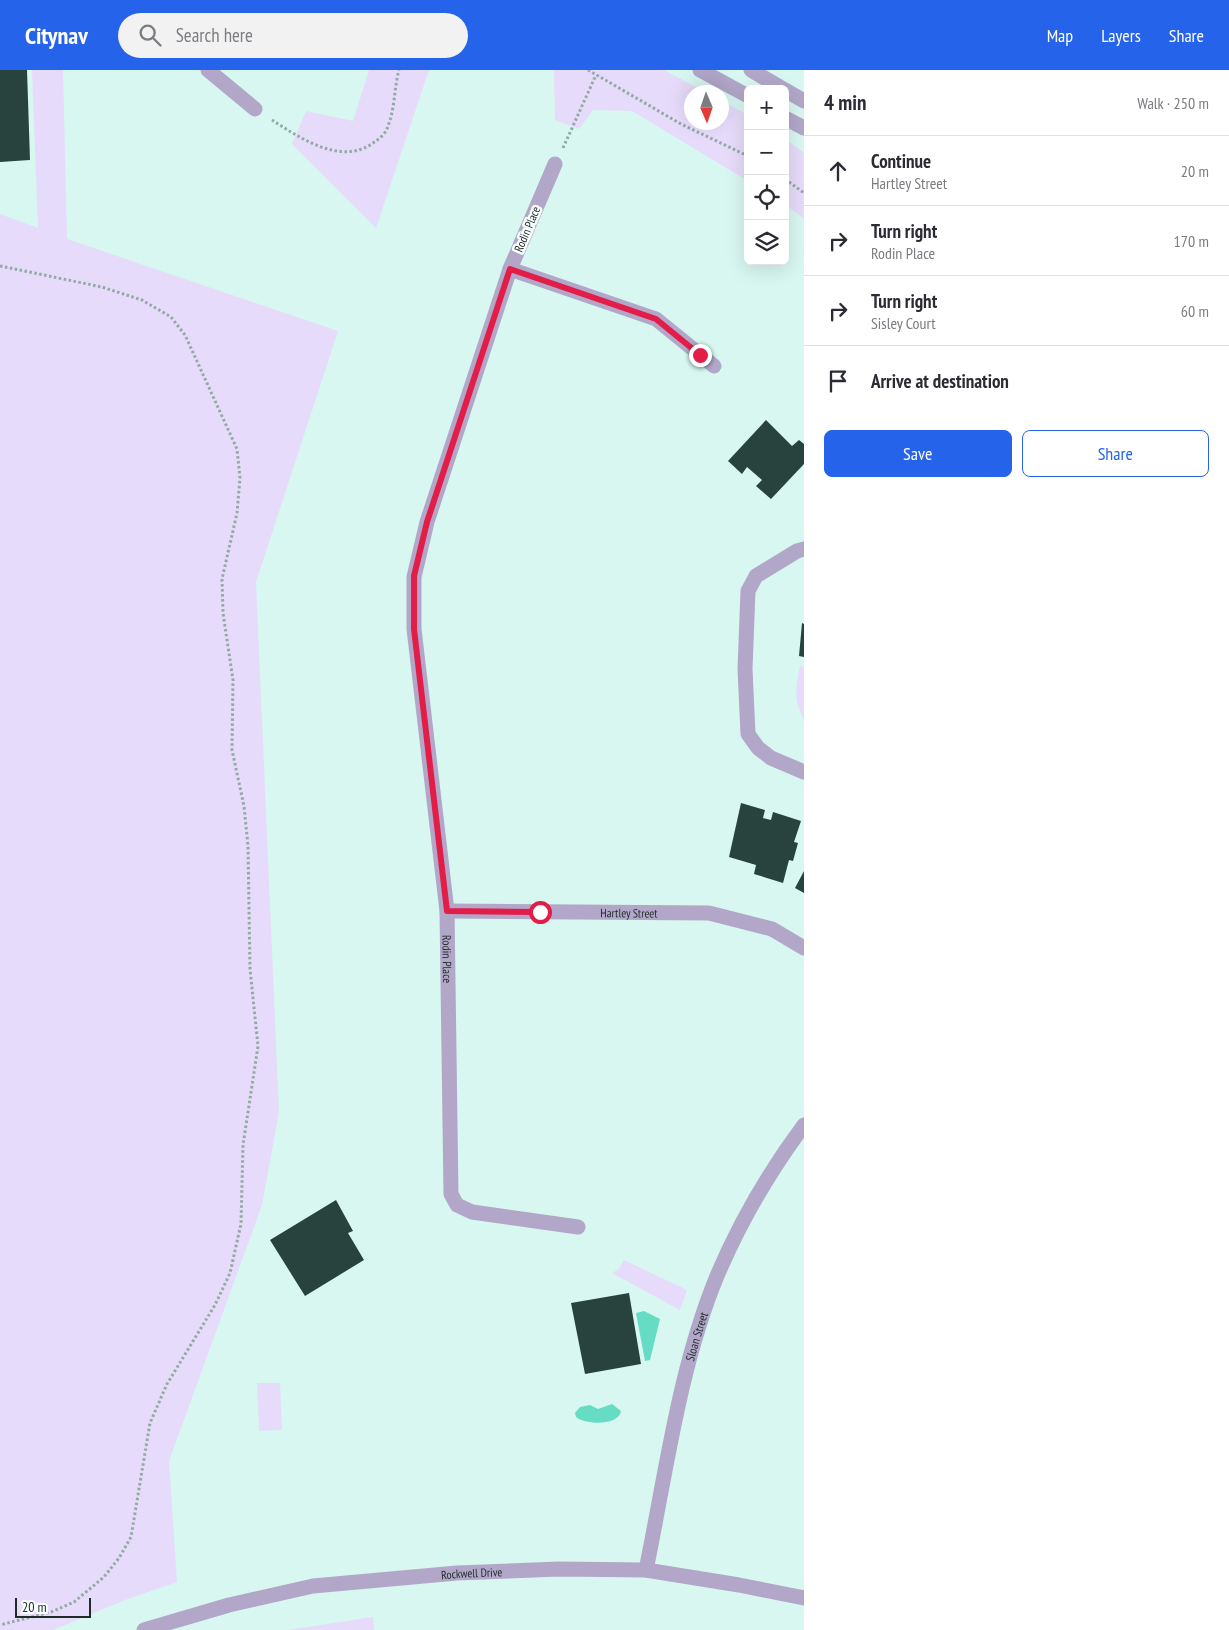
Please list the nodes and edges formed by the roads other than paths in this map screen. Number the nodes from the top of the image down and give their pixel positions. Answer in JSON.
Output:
{"nodes":[{"id":1,"x":208,"y":70,"type":"edge"},
{"id":2,"x":700,"y":70,"type":"edge"},
{"id":3,"x":751,"y":70,"type":"edge"},
{"id":4,"x":777,"y":85,"type":"edge"},
{"id":5,"x":789,"y":92,"type":"edge"},
{"id":6,"x":744,"y":94,"type":"edge"},
{"id":7,"x":804,"y":101,"type":"edge"},
{"id":8,"x":256,"y":109,"type":"road end"},
{"id":9,"x":789,"y":120,"type":"edge"},
{"id":10,"x":804,"y":128,"type":"edge"},
{"id":11,"x":555,"y":164,"type":"road end"},
{"id":12,"x":510,"y":269,"type":"junction"},
{"id":13,"x":714,"y":366,"type":"dead end"},
{"id":14,"x":804,"y":549,"type":"edge"},
{"id":15,"x":804,"y":772,"type":"edge"},
{"id":16,"x":447,"y":911,"type":"junction"},
{"id":17,"x":804,"y":948,"type":"edge"},
{"id":18,"x":804,"y":1125,"type":"edge"},
{"id":19,"x":578,"y":1227,"type":"dead end"},
{"id":20,"x":646,"y":1570,"type":"junction"},
{"id":21,"x":804,"y":1598,"type":"edge"},
{"id":22,"x":144,"y":1630,"type":"edge"}],
"edges":[{"from":1,"to":8,"type":"street"},
{"from":2,"to":6,"type":"street"},
{"from":3,"to":4,"type":"street"},
{"from":5,"to":7,"type":"street"},
{"from":9,"to":10,"type":"street"},
{"from":11,"to":12,"type":"street","name":"Rodin Place"},
{"from":12,"to":13,"type":"street"},
{"from":12,"to":16,"type":"street","name":"Rodin Place"},
{"from":14,"to":15,"type":"street"},
{"from":16,"to":17,"type":"street","name":"Hartley Street"},
{"from":16,"to":19,"type":"street","name":"Rodin Place"},
{"from":18,"to":20,"type":"street","name":"Sloan Street"},
{"from":20,"to":21,"type":"street","name":"Rockwell Drive"},
{"from":20,"to":22,"type":"street","name":"Rockwell Drive"}]}
